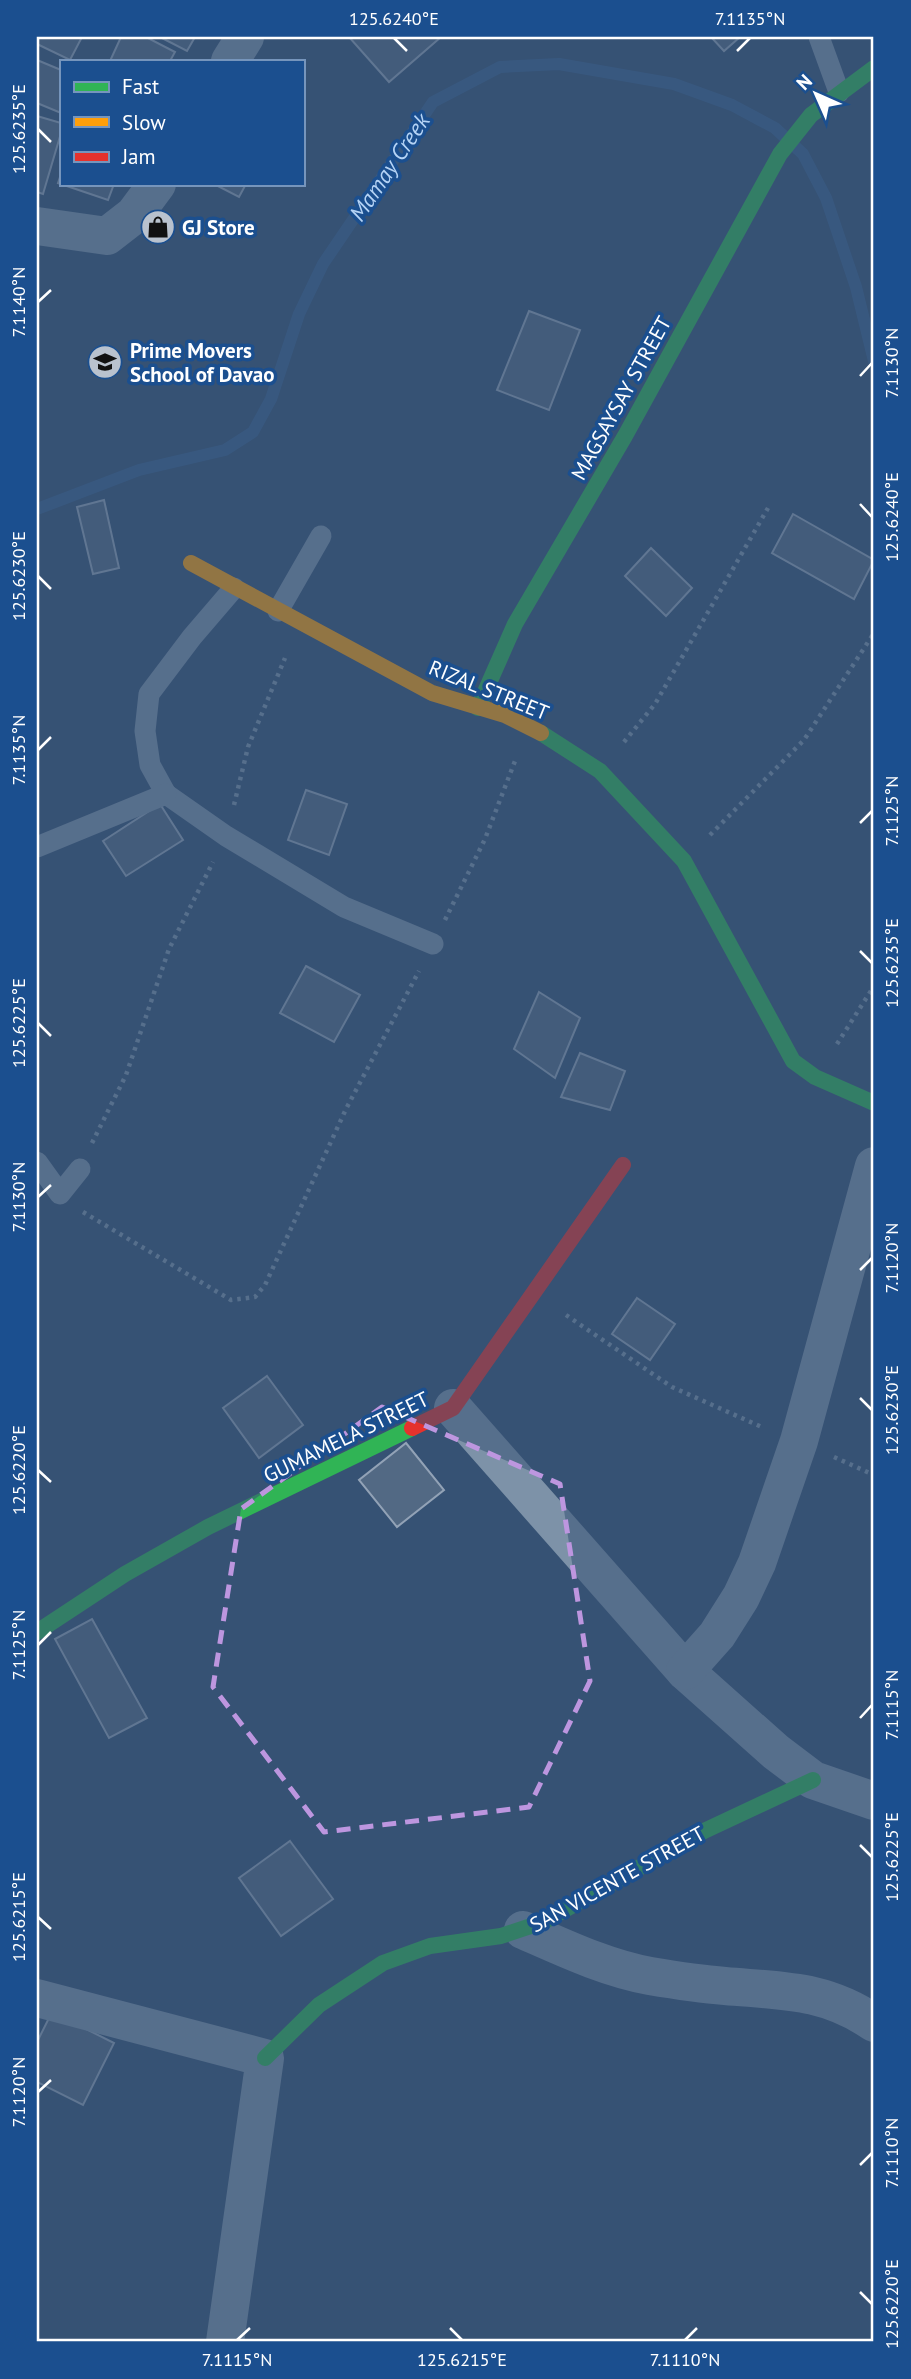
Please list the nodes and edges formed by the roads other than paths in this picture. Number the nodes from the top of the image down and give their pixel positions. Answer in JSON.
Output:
{"nodes":[{"id":1,"x":245,"y":37,"type":"edge"},
{"id":2,"x":819,"y":37,"type":"edge"},
{"id":3,"x":231,"y":60,"type":"edge"},
{"id":4,"x":874,"y":68,"type":"edge"},
{"id":5,"x":839,"y":92,"type":"junction"},
{"id":6,"x":156,"y":186,"type":"edge"},
{"id":7,"x":37,"y":226,"type":"edge"},
{"id":8,"x":321,"y":536,"type":"dead end"},
{"id":9,"x":191,"y":563,"type":"dead end"},
{"id":10,"x":234,"y":589,"type":"junction"},
{"id":11,"x":278,"y":611,"type":"junction"},
{"id":12,"x":478,"y":708,"type":"junction"},
{"id":13,"x":166,"y":794,"type":"junction"},
{"id":14,"x":37,"y":847,"type":"edge"},
{"id":15,"x":433,"y":944,"type":"road end"},
{"id":16,"x":874,"y":1103,"type":"edge"},
{"id":17,"x":37,"y":1162,"type":"edge"},
{"id":18,"x":623,"y":1165,"type":"dead end"},
{"id":19,"x":874,"y":1166,"type":"edge"},
{"id":20,"x":79,"y":1169,"type":"road end"},
{"id":21,"x":453,"y":1408,"type":"junction"},
{"id":22,"x":37,"y":1632,"type":"edge"},
{"id":23,"x":685,"y":1671,"type":"junction"},
{"id":24,"x":813,"y":1780,"type":"junction"},
{"id":25,"x":874,"y":1801,"type":"edge"},
{"id":26,"x":523,"y":1930,"type":"junction"},
{"id":27,"x":37,"y":1998,"type":"edge"},
{"id":28,"x":874,"y":2022,"type":"edge"},
{"id":29,"x":265,"y":2058,"type":"junction"},
{"id":30,"x":225,"y":2342,"type":"edge"}],
"edges":[{"from":1,"to":3,"type":"street"},
{"from":2,"to":5,"type":"lane"},
{"from":4,"to":5,"type":"street","name":"MAGSAYSAY STREET"},
{"from":5,"to":12,"type":"street","name":"MAGSAYSAY STREET"},
{"from":6,"to":7,"type":"street"},
{"from":8,"to":11,"type":"lane"},
{"from":9,"to":10,"type":"street","name":"RIZAL STREET"},
{"from":10,"to":11,"type":"street","name":"RIZAL STREET"},
{"from":10,"to":13,"type":"lane"},
{"from":11,"to":12,"type":"street","name":"RIZAL STREET"},
{"from":12,"to":16,"type":"street","name":"RIZAL STREET"},
{"from":13,"to":14,"type":"lane"},
{"from":13,"to":15,"type":"lane"},
{"from":17,"to":20,"type":"lane"},
{"from":18,"to":21,"type":"street","name":"GUMAMELA STREET"},
{"from":19,"to":23,"type":"street"},
{"from":21,"to":22,"type":"street","name":"GUMAMELA STREET"},
{"from":21,"to":23,"type":"street"},
{"from":23,"to":24,"type":"street"},
{"from":24,"to":25,"type":"street"},
{"from":24,"to":26,"type":"street","name":"SAN VICENTE STREET"},
{"from":26,"to":28,"type":"street"},
{"from":26,"to":29,"type":"street","name":"SAN VICENTE STREET"},
{"from":27,"to":29,"type":"street"},
{"from":29,"to":30,"type":"street"}]}
